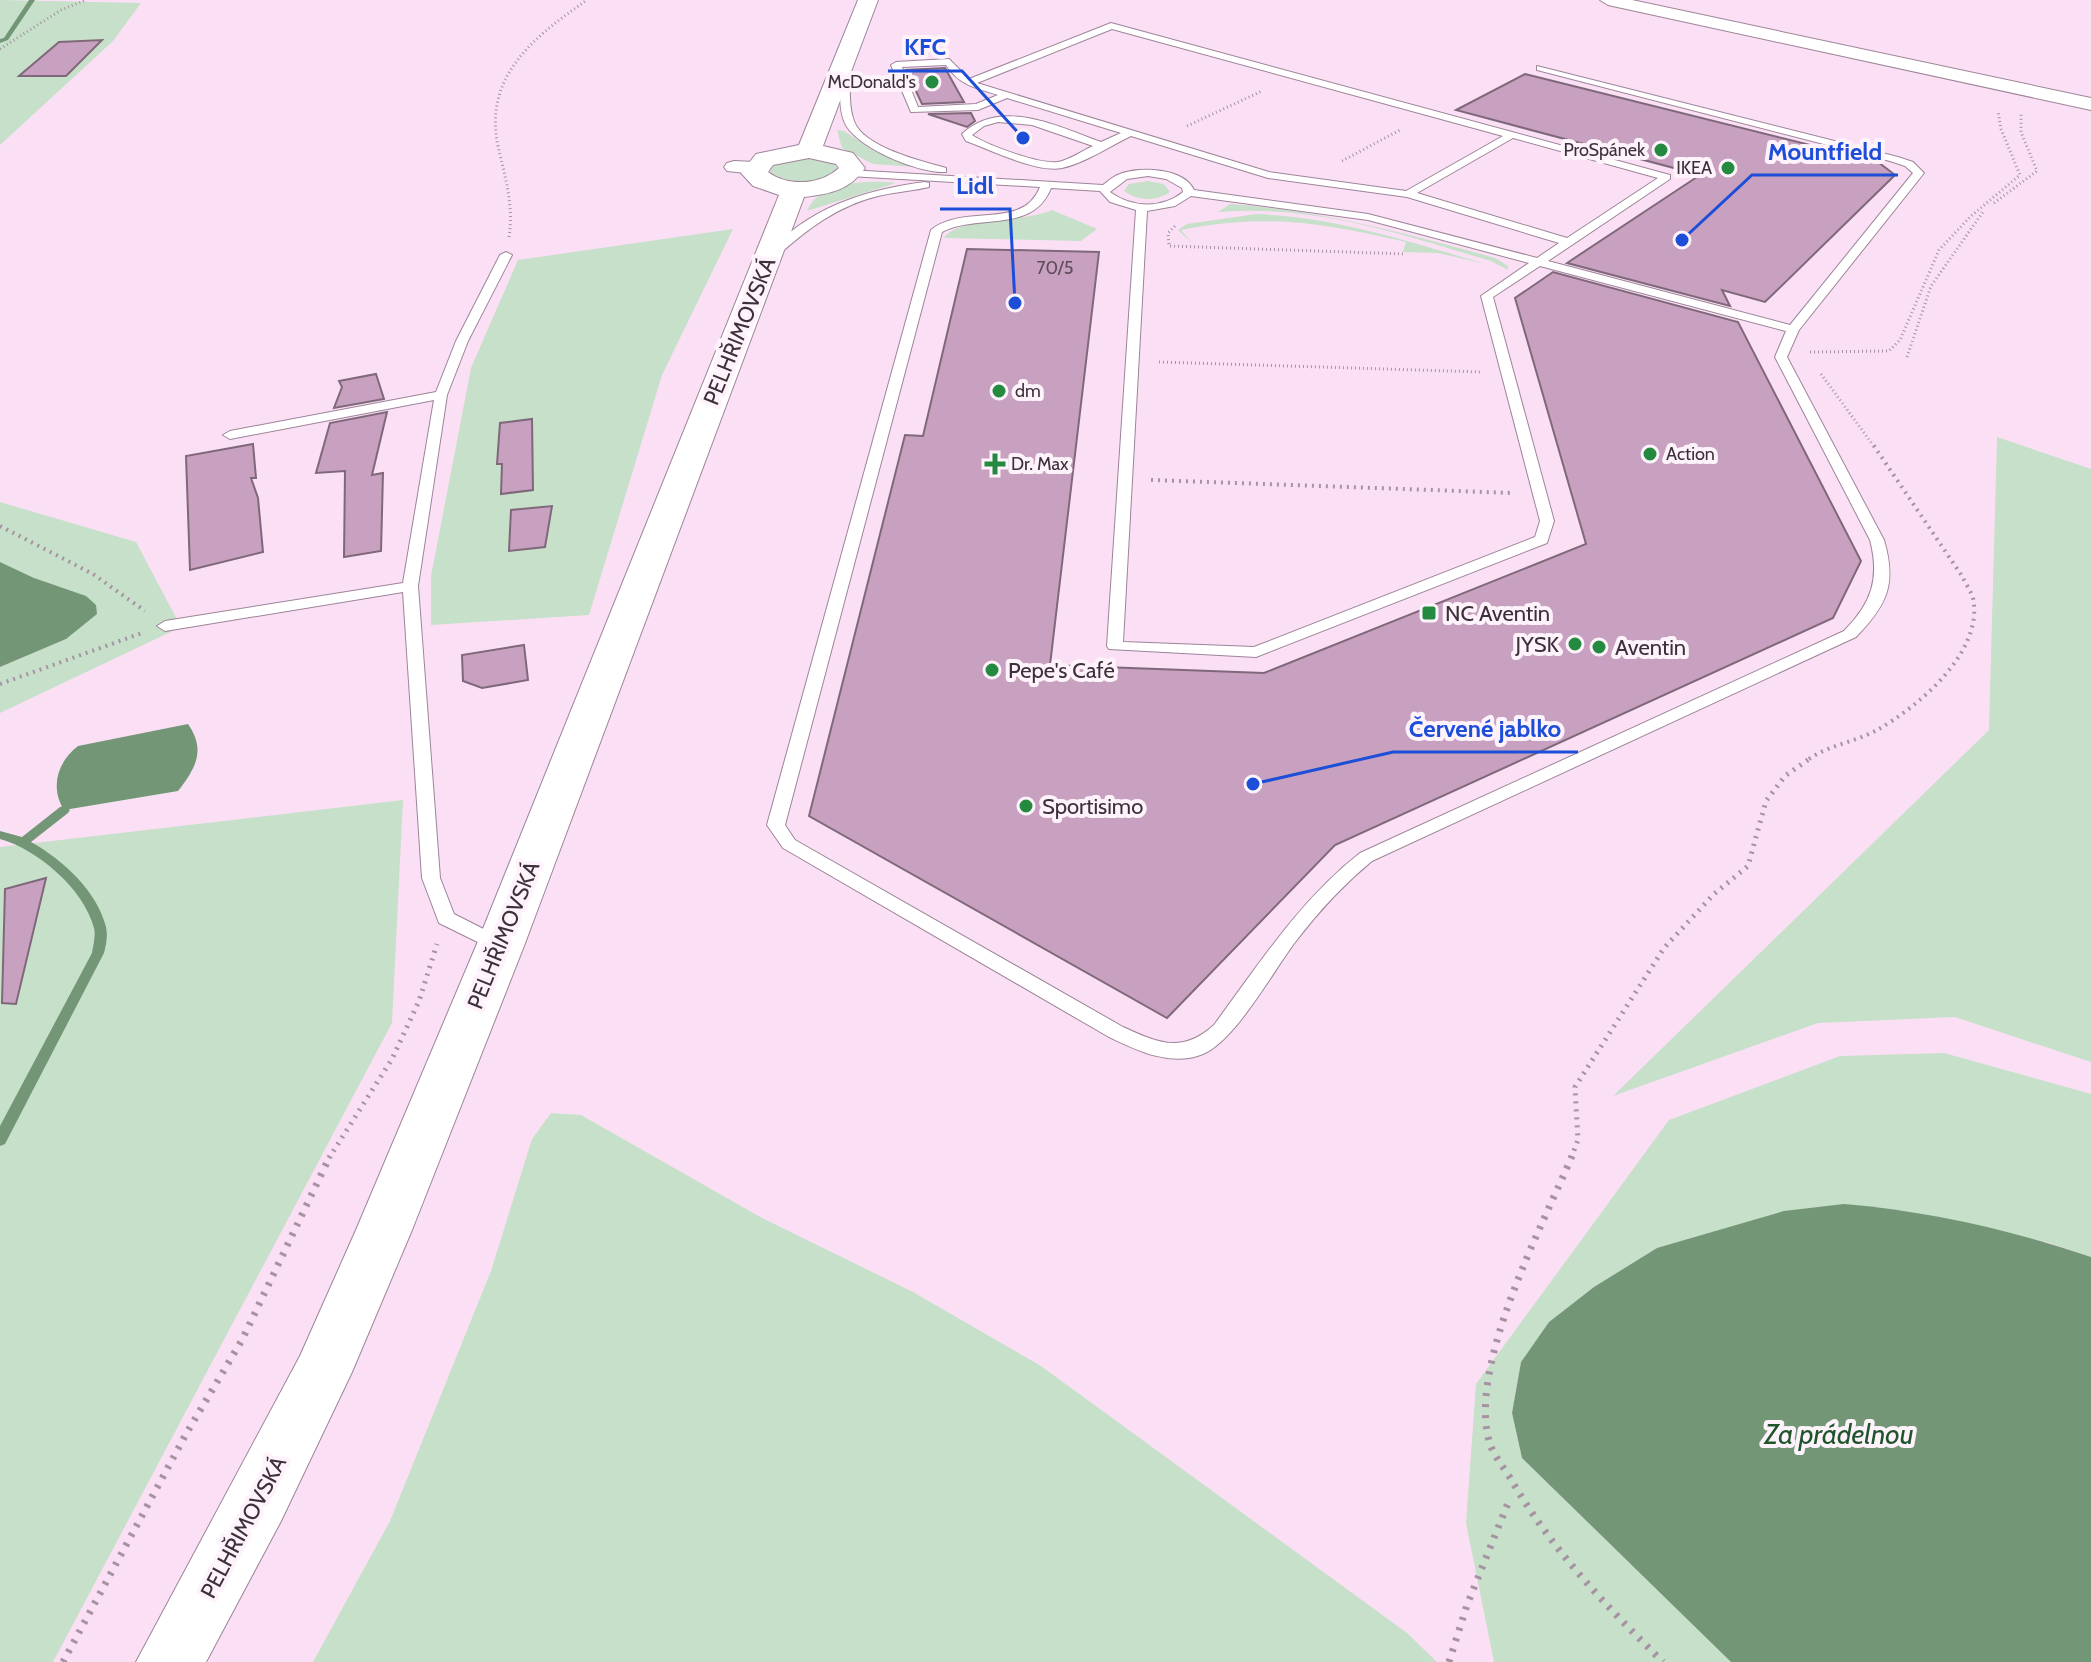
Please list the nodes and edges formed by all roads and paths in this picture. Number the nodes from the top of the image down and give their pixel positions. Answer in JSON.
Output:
{"nodes":[{"id":1,"x":86,"y":0,"type":"edge"},
{"id":2,"x":587,"y":0,"type":"edge"},
{"id":3,"x":868,"y":0,"type":"edge"},
{"id":4,"x":1608,"y":0,"type":"edge"},
{"id":5,"x":0,"y":49,"type":"edge"},
{"id":6,"x":846,"y":57,"type":"junction"},
{"id":7,"x":1540,"y":68,"type":"dead end"},
{"id":8,"x":1294,"y":76,"type":"junction"},
{"id":9,"x":968,"y":83,"type":"junction"},
{"id":10,"x":2017,"y":88,"type":"junction"},
{"id":11,"x":1006,"y":95,"type":"junction"},
{"id":12,"x":2091,"y":104,"type":"edge"},
{"id":13,"x":1432,"y":113,"type":"junction"},
{"id":14,"x":1129,"y":133,"type":"junction"},
{"id":15,"x":1512,"y":135,"type":"junction"},
{"id":16,"x":1155,"y":141,"type":"junction"},
{"id":17,"x":1102,"y":146,"type":"junction"},
{"id":18,"x":1173,"y":146,"type":"junction"},
{"id":19,"x":809,"y":151,"type":"junction"},
{"id":20,"x":849,"y":173,"type":"junction"},
{"id":21,"x":1160,"y":175,"type":"junction"},
{"id":22,"x":971,"y":179,"type":"junction"},
{"id":23,"x":1316,"y":182,"type":"junction"},
{"id":24,"x":1047,"y":184,"type":"junction"},
{"id":25,"x":795,"y":188,"type":"junction"},
{"id":26,"x":1105,"y":188,"type":"junction"},
{"id":27,"x":1189,"y":193,"type":"junction"},
{"id":28,"x":1408,"y":194,"type":"junction"},
{"id":29,"x":1142,"y":207,"type":"junction"},
{"id":30,"x":1182,"y":220,"type":"dead end"},
{"id":31,"x":1568,"y":242,"type":"junction"},
{"id":32,"x":1421,"y":254,"type":"dead end"},
{"id":33,"x":506,"y":255,"type":"joint"},
{"id":34,"x":767,"y":260,"type":"junction"},
{"id":35,"x":1537,"y":263,"type":"junction"},
{"id":36,"x":1793,"y":329,"type":"junction"},
{"id":37,"x":1907,"y":357,"type":"dead end"},
{"id":38,"x":1134,"y":361,"type":"junction"},
{"id":39,"x":1810,"y":361,"type":"dead end"},
{"id":40,"x":1816,"y":369,"type":"dead end"},
{"id":41,"x":1508,"y":373,"type":"junction"},
{"id":42,"x":441,"y":395,"type":"junction"},
{"id":43,"x":230,"y":435,"type":"dead end"},
{"id":44,"x":1126,"y":479,"type":"junction"},
{"id":45,"x":1540,"y":494,"type":"junction"},
{"id":46,"x":0,"y":526,"type":"edge"},
{"id":47,"x":410,"y":586,"type":"junction"},
{"id":48,"x":165,"y":626,"type":"junction"},
{"id":49,"x":0,"y":684,"type":"edge"},
{"id":50,"x":446,"y":918,"type":"junction"},
{"id":51,"x":500,"y":946,"type":"junction"},
{"id":52,"x":1508,"y":1503,"type":"dead end"},
{"id":53,"x":63,"y":1662,"type":"edge"},
{"id":54,"x":170,"y":1662,"type":"edge"},
{"id":55,"x":1449,"y":1662,"type":"edge"},
{"id":56,"x":1663,"y":1662,"type":"edge"}],
"edges":[{"from":1,"to":5,"type":"path"},
{"from":2,"to":33,"type":"path"},
{"from":3,"to":6,"type":"main road"},
{"from":4,"to":10,"type":"street"},
{"from":6,"to":19,"type":"main road"},
{"from":6,"to":22,"type":"lane"},
{"from":7,"to":36,"type":"lane"},
{"from":8,"to":9,"type":"lane"},
{"from":8,"to":13,"type":"lane"},
{"from":8,"to":16,"type":"path"},
{"from":9,"to":11,"type":"lane"},
{"from":9,"to":11,"type":"lane"},
{"from":10,"to":12,"type":"street"},
{"from":10,"to":37,"type":"path"},
{"from":10,"to":39,"type":"path"},
{"from":11,"to":14,"type":"lane"},
{"from":13,"to":15,"type":"lane"},
{"from":13,"to":23,"type":"path"},
{"from":14,"to":16,"type":"lane"},
{"from":14,"to":17,"type":"lane"},
{"from":15,"to":28,"type":"lane"},
{"from":15,"to":31,"type":"lane"},
{"from":16,"to":18,"type":"lane"},
{"from":17,"to":17,"type":"lane"},
{"from":18,"to":21,"type":"lane"},
{"from":18,"to":23,"type":"lane"},
{"from":19,"to":20,"type":"main road"},
{"from":19,"to":25,"type":"main road"},
{"from":20,"to":22,"type":"lane"},
{"from":20,"to":25,"type":"main road"},
{"from":21,"to":26,"type":"lane"},
{"from":21,"to":27,"type":"lane"},
{"from":22,"to":24,"type":"lane"},
{"from":22,"to":34,"type":"lane"},
{"from":23,"to":28,"type":"lane"},
{"from":24,"to":26,"type":"lane"},
{"from":24,"to":36,"type":"lane"},
{"from":25,"to":34,"type":"main road","name":"PELHŘIMOVSKÁ"},
{"from":26,"to":29,"type":"lane"},
{"from":27,"to":29,"type":"lane"},
{"from":27,"to":35,"type":"lane"},
{"from":28,"to":31,"type":"lane"},
{"from":29,"to":38,"type":"lane"},
{"from":30,"to":32,"type":"path"},
{"from":31,"to":35,"type":"lane"},
{"from":33,"to":42,"type":"lane"},
{"from":34,"to":51,"type":"main road","name":"PELHŘIMOVSKÁ"},
{"from":35,"to":36,"type":"lane"},
{"from":35,"to":41,"type":"lane"},
{"from":38,"to":41,"type":"path"},
{"from":38,"to":44,"type":"lane"},
{"from":40,"to":56,"type":"path"},
{"from":41,"to":45,"type":"lane"},
{"from":42,"to":43,"type":"lane"},
{"from":42,"to":47,"type":"lane"},
{"from":44,"to":45,"type":"path"},
{"from":44,"to":45,"type":"lane"},
{"from":46,"to":48,"type":"path"},
{"from":47,"to":48,"type":"lane"},
{"from":47,"to":50,"type":"lane"},
{"from":48,"to":49,"type":"path"},
{"from":50,"to":51,"type":"lane"},
{"from":50,"to":53,"type":"path"},
{"from":51,"to":54,"type":"main road","name":"PELHŘIMOVSKÁ"},
{"from":52,"to":55,"type":"path"}]}
